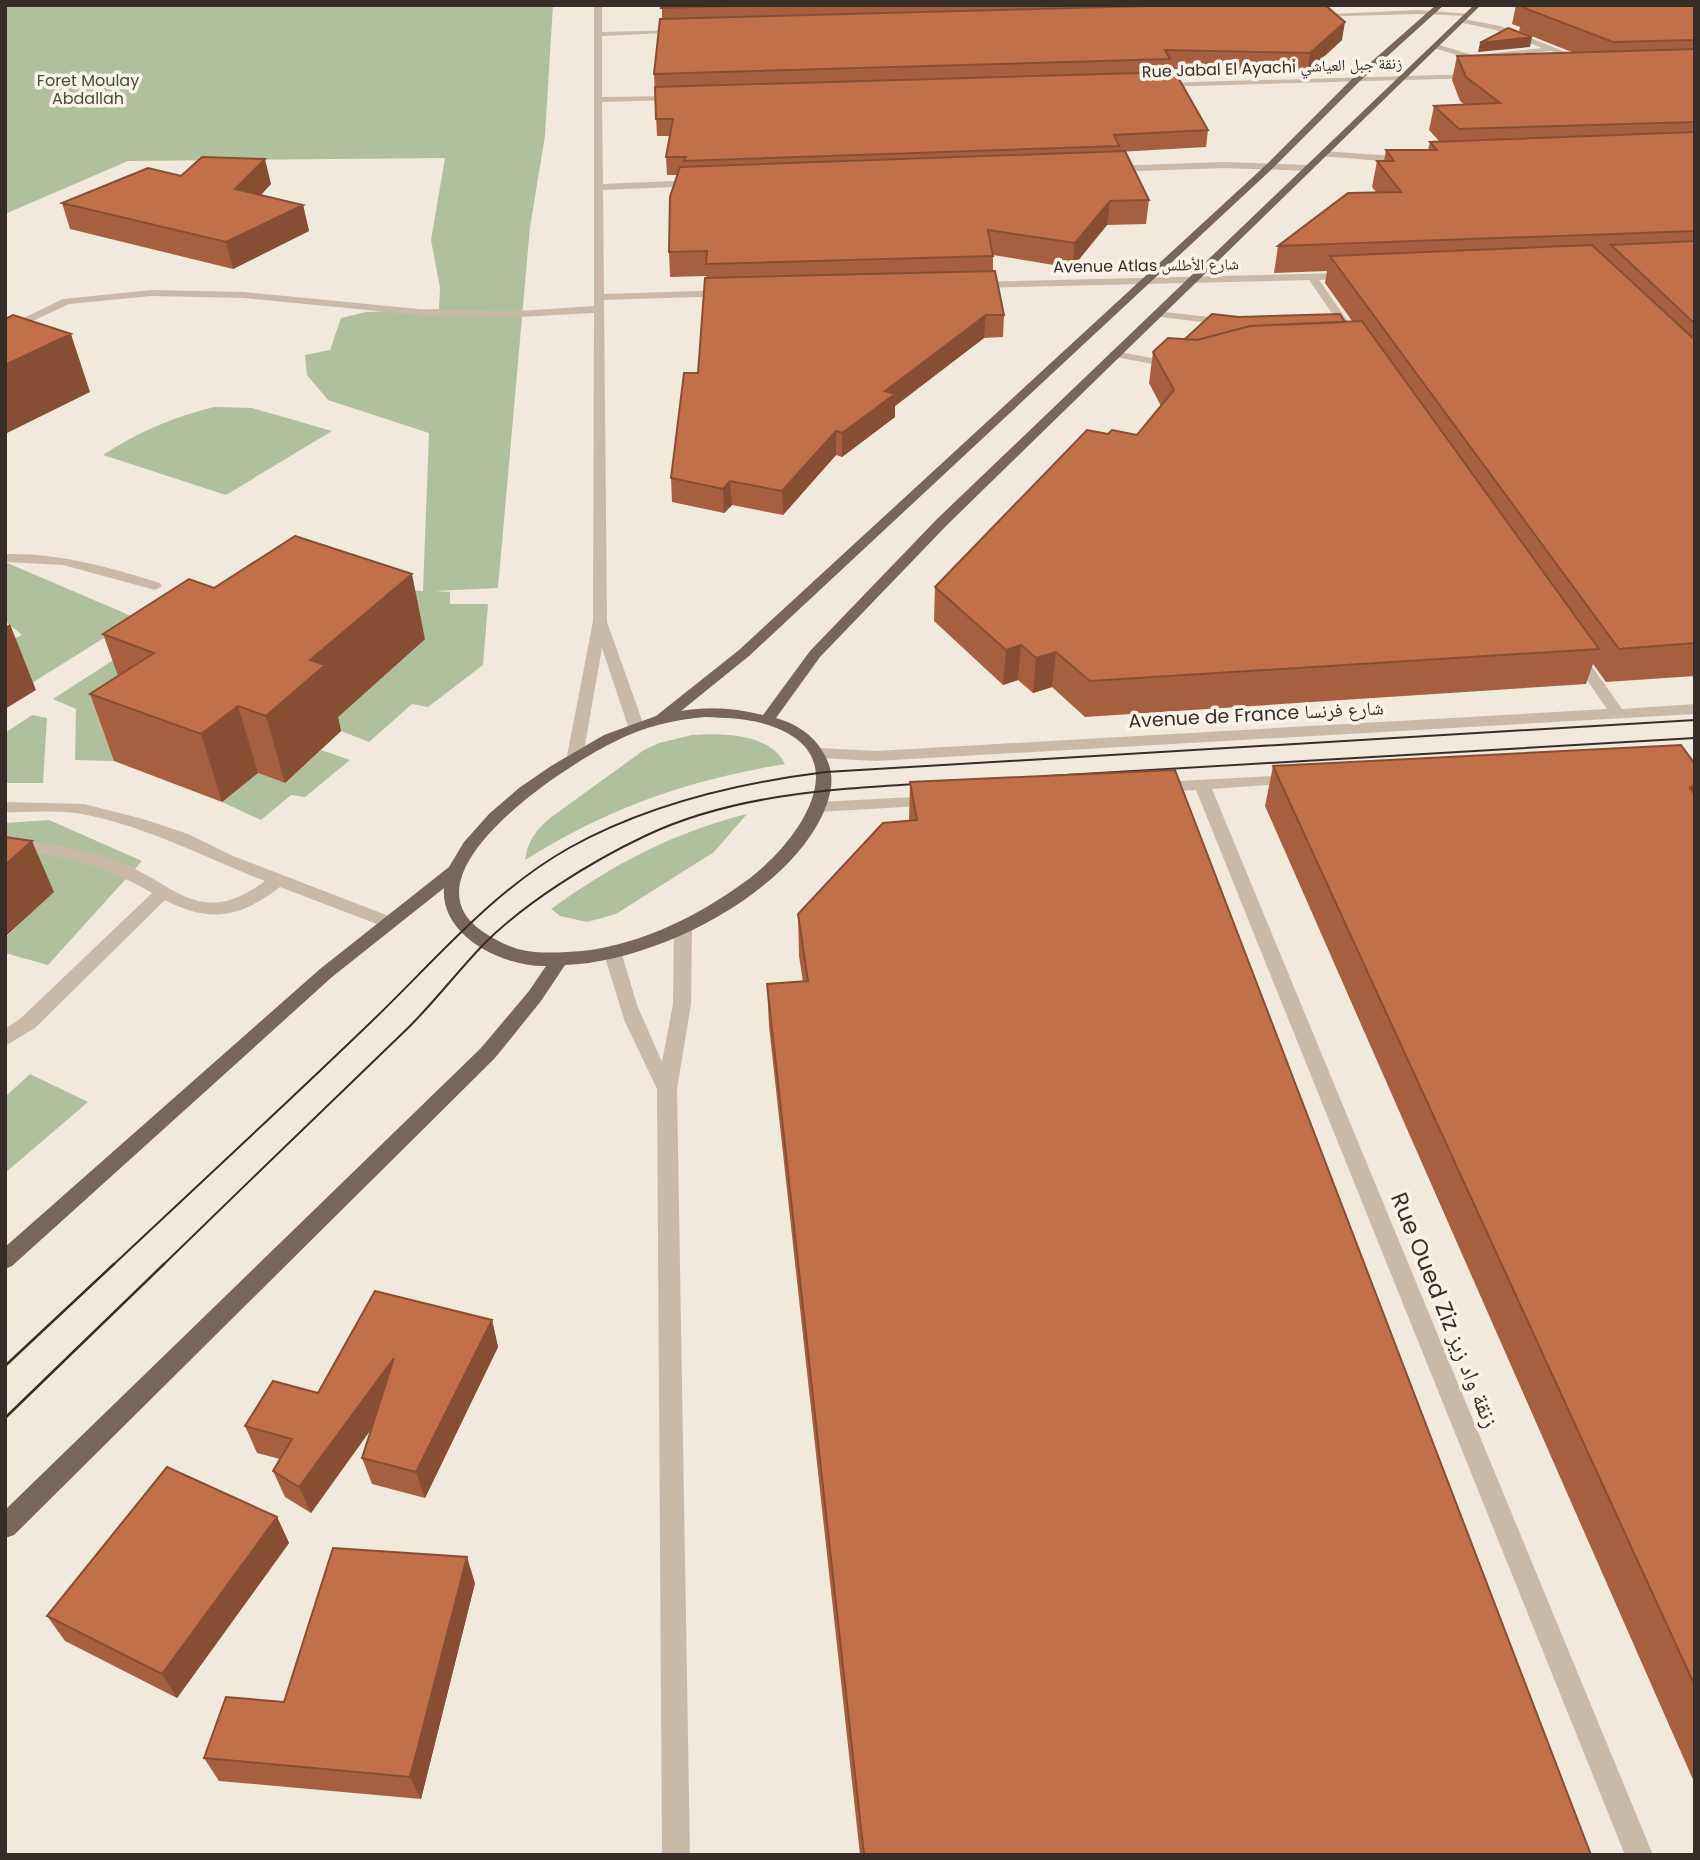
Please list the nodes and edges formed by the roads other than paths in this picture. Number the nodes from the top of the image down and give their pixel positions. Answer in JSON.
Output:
{"nodes":[{"id":1,"x":598,"y":5,"type":"edge"},
{"id":2,"x":1441,"y":5,"type":"edge"},
{"id":3,"x":1478,"y":5,"type":"edge"},
{"id":4,"x":1494,"y":5,"type":"edge"},
{"id":5,"x":1551,"y":8,"type":"edge"},
{"id":6,"x":1433,"y":12,"type":"junction"},
{"id":7,"x":1308,"y":15,"type":"edge"},
{"id":8,"x":1465,"y":17,"type":"junction"},
{"id":9,"x":696,"y":31,"type":"edge"},
{"id":10,"x":599,"y":34,"type":"junction"},
{"id":11,"x":1436,"y":46,"type":"junction"},
{"id":12,"x":1503,"y":47,"type":"edge"},
{"id":13,"x":1552,"y":49,"type":"junction"},
{"id":14,"x":1475,"y":56,"type":"junction"},
{"id":15,"x":1489,"y":56,"type":"junction"},
{"id":16,"x":1498,"y":66,"type":"edge"},
{"id":17,"x":1598,"y":67,"type":"edge"},
{"id":18,"x":1485,"y":75,"type":"edge"},
{"id":19,"x":1404,"y":77,"type":"junction"},
{"id":20,"x":1357,"y":79,"type":"junction"},
{"id":21,"x":1148,"y":85,"type":"edge"},
{"id":22,"x":681,"y":98,"type":"edge"},
{"id":23,"x":599,"y":100,"type":"junction"},
{"id":24,"x":1323,"y":154,"type":"junction"},
{"id":25,"x":1423,"y":161,"type":"edge"},
{"id":26,"x":1270,"y":166,"type":"junction"},
{"id":27,"x":1309,"y":168,"type":"junction"},
{"id":28,"x":1097,"y":169,"type":"edge"},
{"id":29,"x":709,"y":183,"type":"edge"},
{"id":30,"x":598,"y":187,"type":"junction"},
{"id":31,"x":1354,"y":276,"type":"edge"},
{"id":32,"x":1313,"y":278,"type":"junction"},
{"id":33,"x":1146,"y":281,"type":"junction"},
{"id":34,"x":1191,"y":281,"type":"junction"},
{"id":35,"x":968,"y":285,"type":"edge"},
{"id":36,"x":735,"y":292,"type":"edge"},
{"id":37,"x":598,"y":297,"type":"junction"},
{"id":38,"x":599,"y":309,"type":"junction"},
{"id":39,"x":1157,"y":314,"type":"junction"},
{"id":40,"x":1237,"y":323,"type":"edge"},
{"id":41,"x":5,"y":331,"type":"edge"},
{"id":42,"x":1361,"y":346,"type":"edge"},
{"id":43,"x":1114,"y":354,"type":"junction"},
{"id":44,"x":1192,"y":365,"type":"edge"},
{"id":45,"x":5,"y":558,"type":"edge"},
{"id":46,"x":155,"y":586,"type":"dead end"},
{"id":47,"x":600,"y":621,"type":"junction"},
{"id":48,"x":1570,"y":644,"type":"edge"},
{"id":49,"x":1695,"y":709,"type":"edge"},
{"id":50,"x":1618,"y":714,"type":"junction"},
{"id":51,"x":662,"y":718,"type":"junction"},
{"id":52,"x":767,"y":720,"type":"junction"},
{"id":53,"x":636,"y":726,"type":"junction"},
{"id":54,"x":819,"y":754,"type":"junction"},
{"id":55,"x":575,"y":756,"type":"junction"},
{"id":56,"x":1312,"y":779,"type":"edge"},
{"id":57,"x":1202,"y":785,"type":"junction"},
{"id":58,"x":1148,"y":788,"type":"edge"},
{"id":59,"x":946,"y":800,"type":"edge"},
{"id":60,"x":5,"y":807,"type":"edge"},
{"id":61,"x":818,"y":807,"type":"junction"},
{"id":62,"x":5,"y":844,"type":"edge"},
{"id":63,"x":453,"y":872,"type":"junction"},
{"id":64,"x":278,"y":880,"type":"junction"},
{"id":65,"x":162,"y":893,"type":"junction"},
{"id":66,"x":388,"y":922,"type":"junction"},
{"id":67,"x":683,"y":927,"type":"junction"},
{"id":68,"x":612,"y":951,"type":"junction"},
{"id":69,"x":558,"y":961,"type":"junction"},
{"id":70,"x":5,"y":1039,"type":"edge"},
{"id":71,"x":667,"y":1089,"type":"junction"},
{"id":72,"x":5,"y":1260,"type":"edge"},
{"id":73,"x":5,"y":1527,"type":"edge"},
{"id":74,"x":676,"y":1855,"type":"edge"},
{"id":75,"x":1639,"y":1855,"type":"edge"}],
"edges":[{"from":1,"to":10,"type":"street"},
{"from":2,"to":6,"type":"main road"},
{"from":3,"to":8,"type":"main road"},
{"from":4,"to":5,"type":"street"},
{"from":6,"to":7,"type":"street"},
{"from":6,"to":8,"type":"street"},
{"from":6,"to":20,"type":"main road"},
{"from":8,"to":11,"type":"main road"},
{"from":8,"to":13,"type":"street"},
{"from":9,"to":10,"type":"street"},
{"from":10,"to":23,"type":"street"},
{"from":11,"to":14,"type":"street"},
{"from":11,"to":19,"type":"main road"},
{"from":12,"to":15,"type":"street"},
{"from":13,"to":15,"type":"street"},
{"from":13,"to":17,"type":"street"},
{"from":14,"to":15,"type":"street"},
{"from":14,"to":16,"type":"street"},
{"from":18,"to":19,"type":"street","name":"Rue Jabal El Ayachi زنقة جبل العياشي"},
{"from":19,"to":20,"type":"street","name":"Rue Jabal El Ayachi زنقة جبل العياشي"},
{"from":19,"to":24,"type":"main road"},
{"from":20,"to":21,"type":"street","name":"Rue Jabal El Ayachi زنقة جبل العياشي"},
{"from":20,"to":26,"type":"main road"},
{"from":22,"to":23,"type":"street"},
{"from":23,"to":30,"type":"street"},
{"from":24,"to":25,"type":"street"},
{"from":24,"to":27,"type":"main road"},
{"from":26,"to":27,"type":"street"},
{"from":26,"to":28,"type":"street"},
{"from":26,"to":33,"type":"main road"},
{"from":27,"to":34,"type":"main road"},
{"from":29,"to":30,"type":"street"},
{"from":30,"to":37,"type":"street"},
{"from":31,"to":32,"type":"street","name":"Avenue Atlas شارع الأطلس"},
{"from":32,"to":34,"type":"street","name":"Avenue Atlas شارع الأطلس"},
{"from":32,"to":42,"type":"street"},
{"from":33,"to":34,"type":"street","name":"Avenue Atlas شارع الأطلس"},
{"from":33,"to":35,"type":"street","name":"Avenue Atlas شارع الأطلس"},
{"from":33,"to":51,"type":"main road"},
{"from":34,"to":39,"type":"main road"},
{"from":36,"to":37,"type":"street"},
{"from":37,"to":38,"type":"street"},
{"from":38,"to":41,"type":"street"},
{"from":38,"to":47,"type":"street"},
{"from":39,"to":40,"type":"street"},
{"from":39,"to":43,"type":"main road"},
{"from":43,"to":44,"type":"street"},
{"from":43,"to":52,"type":"main road"},
{"from":45,"to":46,"type":"street"},
{"from":47,"to":53,"type":"street"},
{"from":47,"to":55,"type":"street"},
{"from":48,"to":50,"type":"street"},
{"from":49,"to":50,"type":"street","name":"Avenue de France شارع فرنسا"},
{"from":50,"to":54,"type":"street","name":"Avenue de France شارع فرنسا"},
{"from":51,"to":52,"type":"main road"},
{"from":51,"to":53,"type":"main road"},
{"from":52,"to":54,"type":"main road"},
{"from":53,"to":55,"type":"main road"},
{"from":54,"to":61,"type":"main road"},
{"from":55,"to":63,"type":"main road"},
{"from":56,"to":57,"type":"street"},
{"from":57,"to":58,"type":"street"},
{"from":57,"to":75,"type":"street","name":"Rue Oued Ziz زنقة واد زيز"},
{"from":59,"to":61,"type":"street"},
{"from":60,"to":64,"type":"street"},
{"from":61,"to":67,"type":"main road"},
{"from":62,"to":65,"type":"street"},
{"from":63,"to":66,"type":"main road"},
{"from":63,"to":69,"type":"main road"},
{"from":64,"to":65,"type":"street"},
{"from":64,"to":66,"type":"street"},
{"from":65,"to":70,"type":"street"},
{"from":66,"to":72,"type":"main road"},
{"from":67,"to":68,"type":"main road"},
{"from":67,"to":71,"type":"street"},
{"from":68,"to":69,"type":"main road"},
{"from":68,"to":71,"type":"street"},
{"from":69,"to":73,"type":"main road"},
{"from":71,"to":74,"type":"street"}]}
